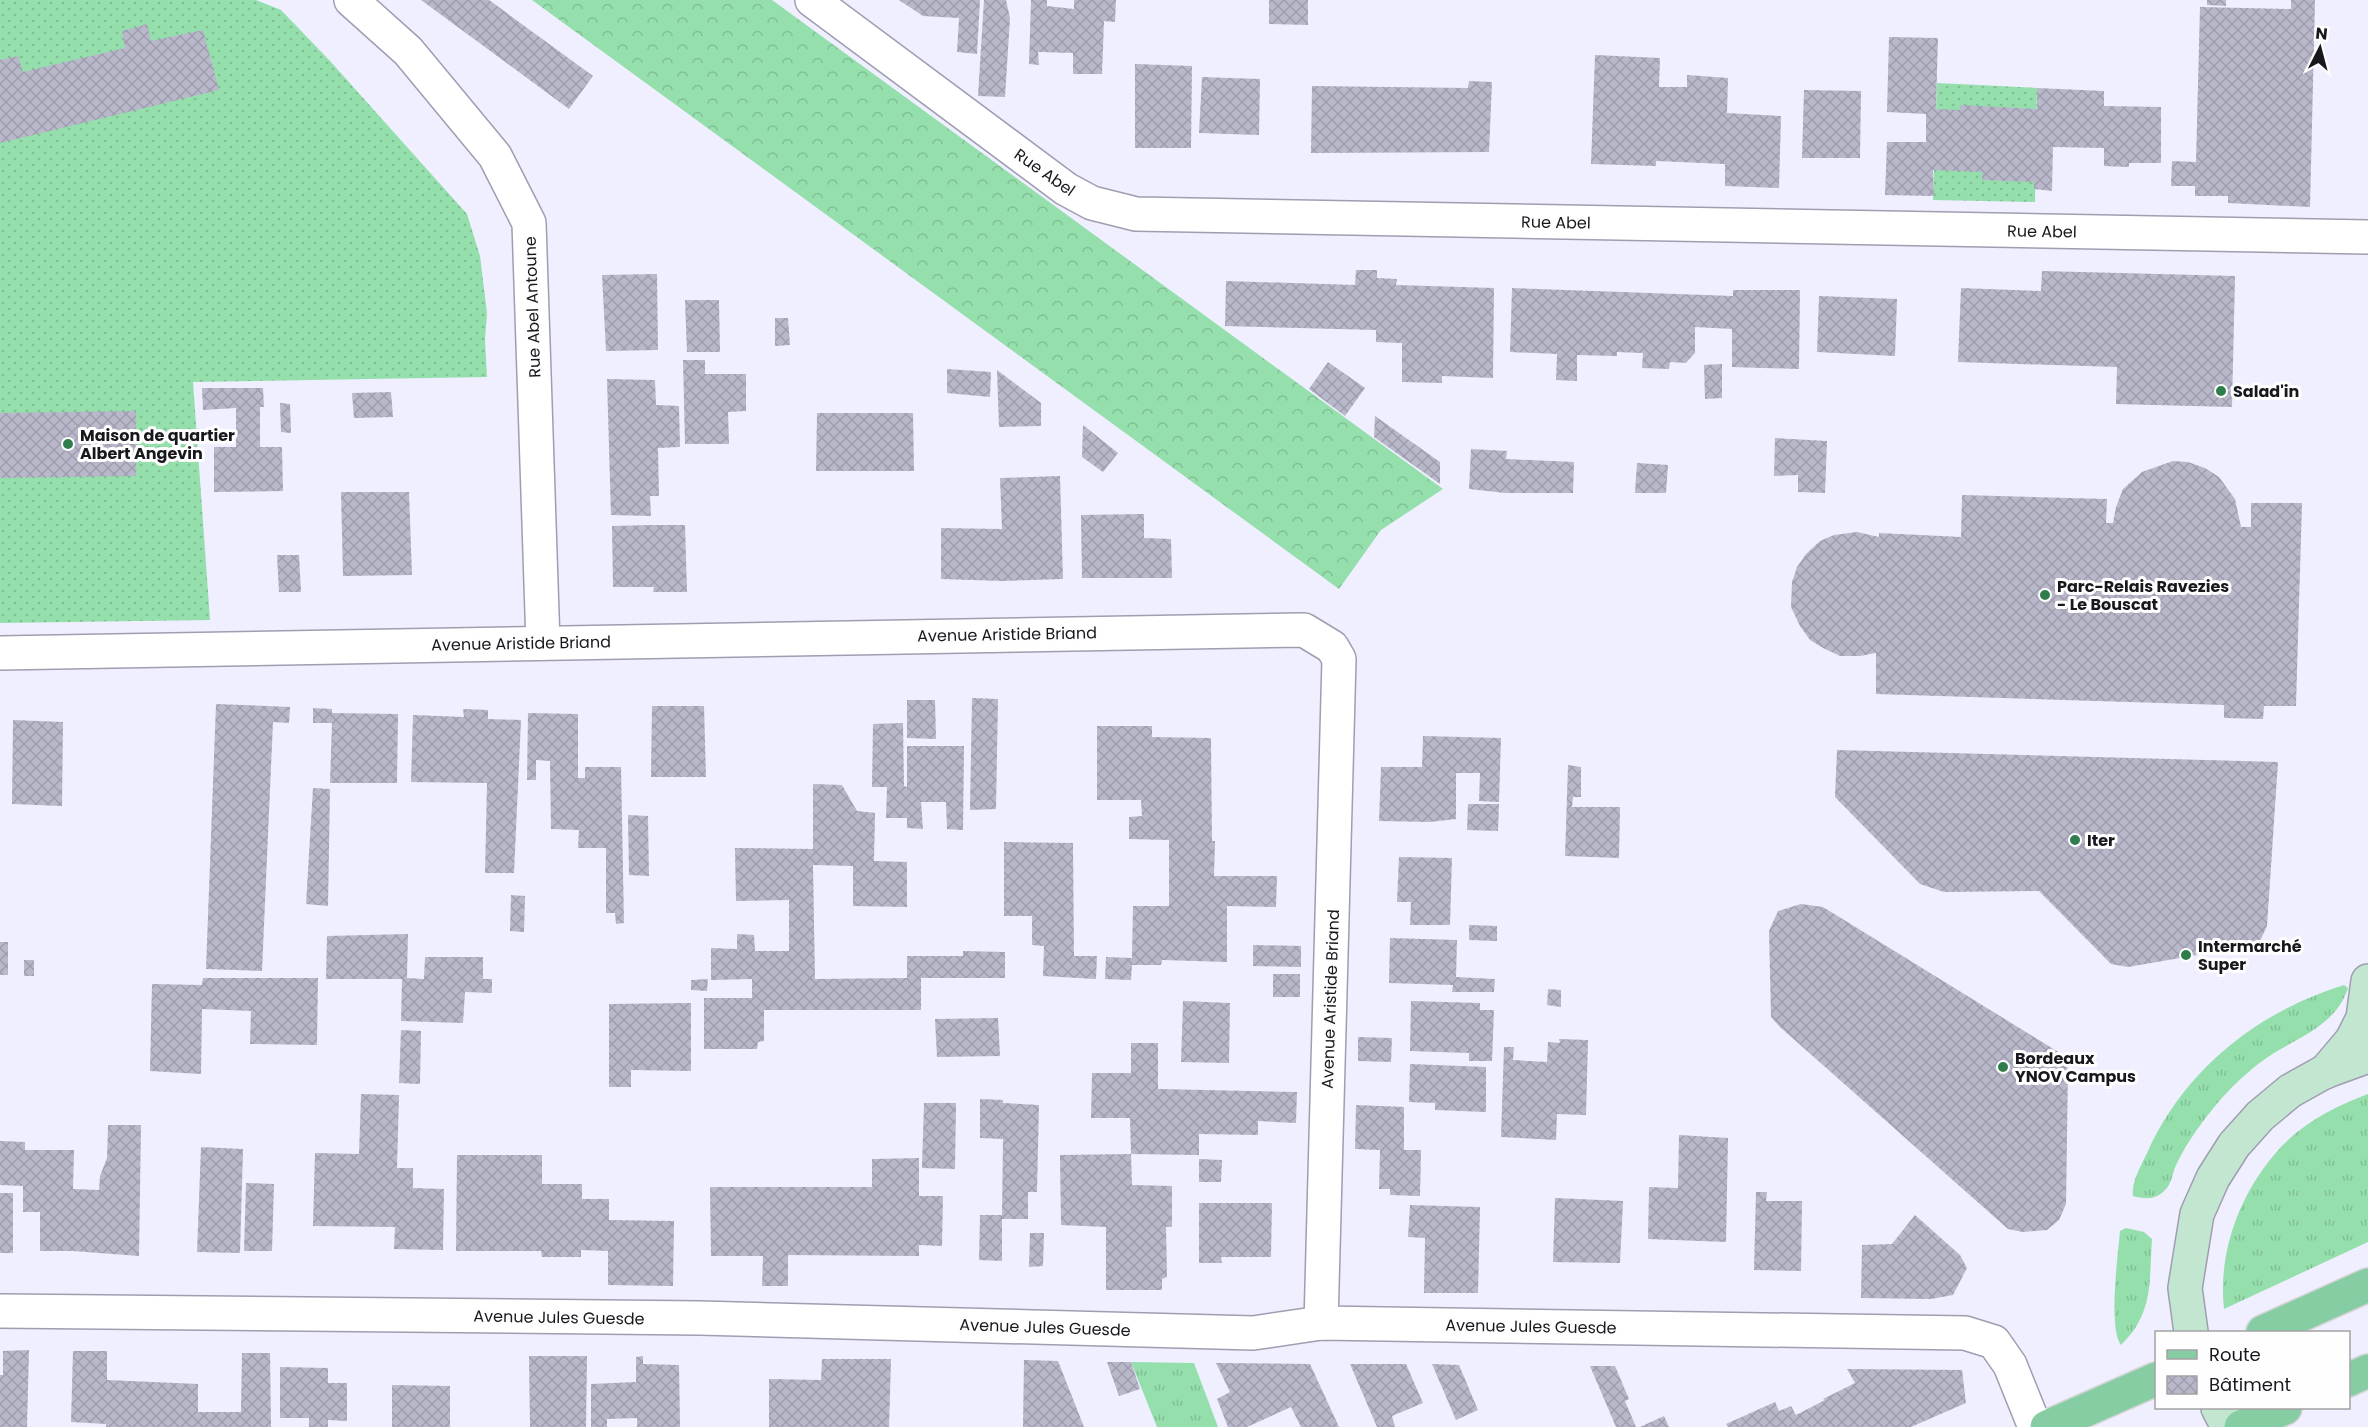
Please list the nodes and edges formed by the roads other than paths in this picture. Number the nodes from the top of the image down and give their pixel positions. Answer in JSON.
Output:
{"nodes":[{"id":1,"x":351,"y":0,"type":"edge"},
{"id":2,"x":812,"y":0,"type":"edge"},
{"id":3,"x":2368,"y":237,"type":"edge"},
{"id":4,"x":543,"y":643,"type":"junction"},
{"id":5,"x":0,"y":653,"type":"edge"},
{"id":6,"x":2368,"y":981,"type":"edge"},
{"id":7,"x":2368,"y":1056,"type":"edge"},
{"id":8,"x":2324,"y":1072,"type":"junction"},
{"id":9,"x":2368,"y":1285,"type":"edge"},
{"id":10,"x":0,"y":1311,"type":"edge"},
{"id":11,"x":1321,"y":1323,"type":"junction"},
{"id":12,"x":2191,"y":1331,"type":"edge"},
{"id":13,"x":2265,"y":1331,"type":"edge"},
{"id":14,"x":2368,"y":1371,"type":"edge"},
{"id":15,"x":2155,"y":1380,"type":"edge"},
{"id":16,"x":2350,"y":1380,"type":"edge"},
{"id":17,"x":2219,"y":1409,"type":"edge"},
{"id":18,"x":2281,"y":1409,"type":"edge"},
{"id":19,"x":2035,"y":1427,"type":"edge"},
{"id":20,"x":2047,"y":1427,"type":"edge"},
{"id":21,"x":2228,"y":1427,"type":"edge"},
{"id":22,"x":2241,"y":1427,"type":"edge"}],
"edges":[{"from":1,"to":4,"type":"street","name":"Rue Abel Antoune"},
{"from":2,"to":3,"type":"street","name":"Rue Abel"},
{"from":4,"to":5,"type":"street","name":"Avenue Aristide Briand"},
{"from":4,"to":11,"type":"street","name":"Avenue Aristide Briand"},
{"from":6,"to":8,"type":"main road"},
{"from":7,"to":8,"type":"main road"},
{"from":8,"to":12,"type":"main road"},
{"from":9,"to":13,"type":"main road"},
{"from":10,"to":11,"type":"street","name":"Avenue Jules Guesde"},
{"from":11,"to":19,"type":"street","name":"Avenue Jules Guesde"},
{"from":14,"to":16,"type":"main road"},
{"from":15,"to":20,"type":"main road"},
{"from":17,"to":21,"type":"main road"},
{"from":18,"to":22,"type":"main road"}]}
